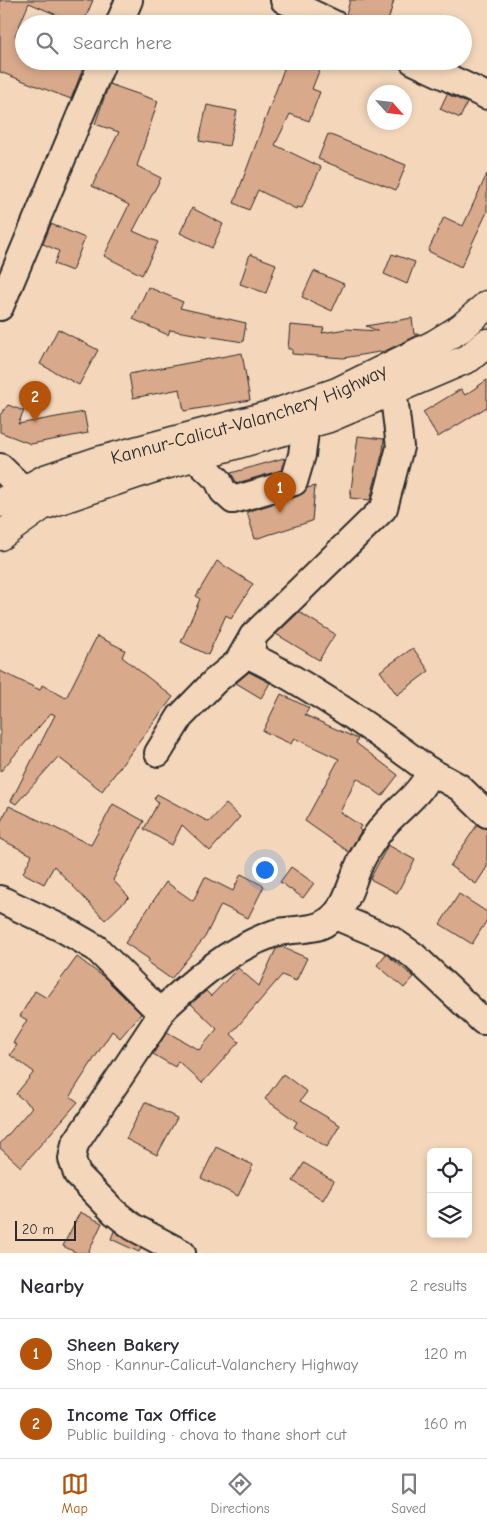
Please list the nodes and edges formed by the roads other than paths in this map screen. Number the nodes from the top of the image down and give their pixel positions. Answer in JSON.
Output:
{"nodes":[{"id":1,"x":129,"y":0,"type":"edge"},
{"id":2,"x":284,"y":0,"type":"edge"},
{"id":3,"x":123,"y":15,"type":"edge"},
{"id":4,"x":315,"y":15,"type":"edge"},
{"id":5,"x":99,"y":70,"type":"edge"},
{"id":6,"x":432,"y":70,"type":"edge"},
{"id":7,"x":487,"y":96,"type":"edge"},
{"id":8,"x":487,"y":305,"type":"edge"},
{"id":9,"x":0,"y":307,"type":"edge"},
{"id":10,"x":487,"y":343,"type":"edge"},
{"id":11,"x":394,"y":397,"type":"dead end"},
{"id":12,"x":306,"y":424,"type":"junction"},
{"id":13,"x":194,"y":457,"type":"junction"},
{"id":14,"x":0,"y":467,"type":"edge"},
{"id":15,"x":24,"y":490,"type":"junction"},
{"id":16,"x":0,"y":503,"type":"edge"},
{"id":17,"x":0,"y":536,"type":"edge"},
{"id":18,"x":253,"y":636,"type":"junction"},
{"id":19,"x":158,"y":753,"type":"dead end"},
{"id":20,"x":428,"y":770,"type":"junction"},
{"id":21,"x":487,"y":814,"type":"edge"},
{"id":22,"x":0,"y":899,"type":"edge"},
{"id":23,"x":334,"y":916,"type":"junction"},
{"id":24,"x":160,"y":1012,"type":"junction"},
{"id":25,"x":483,"y":1021,"type":"dead end"},
{"id":26,"x":182,"y":1253,"type":"edge"}],
"edges":[{"from":1,"to":3,"type":"street"},
{"from":2,"to":4,"type":"street"},
{"from":5,"to":9,"type":"street"},
{"from":6,"to":7,"type":"street"},
{"from":8,"to":15,"type":"highway","name":"Kannur-Calicut-Valanchery Highway"},
{"from":10,"to":12,"type":"highway","name":"Kannur-Calicut-Valanchery Highway"},
{"from":11,"to":18,"type":"street"},
{"from":12,"to":13,"type":"highway","name":"Kannur-Calicut-Valanchery Highway"},
{"from":12,"to":13,"type":"street"},
{"from":13,"to":17,"type":"highway","name":"Kannur-Calicut-Valanchery Highway"},
{"from":14,"to":15,"type":"street"},
{"from":15,"to":16,"type":"highway","name":"Kannur-Calicut-Valanchery Highway"},
{"from":18,"to":19,"type":"street"},
{"from":18,"to":20,"type":"street"},
{"from":20,"to":21,"type":"street"},
{"from":20,"to":23,"type":"street"},
{"from":22,"to":24,"type":"street"},
{"from":23,"to":24,"type":"street"},
{"from":23,"to":25,"type":"street"},
{"from":24,"to":26,"type":"street"}]}
